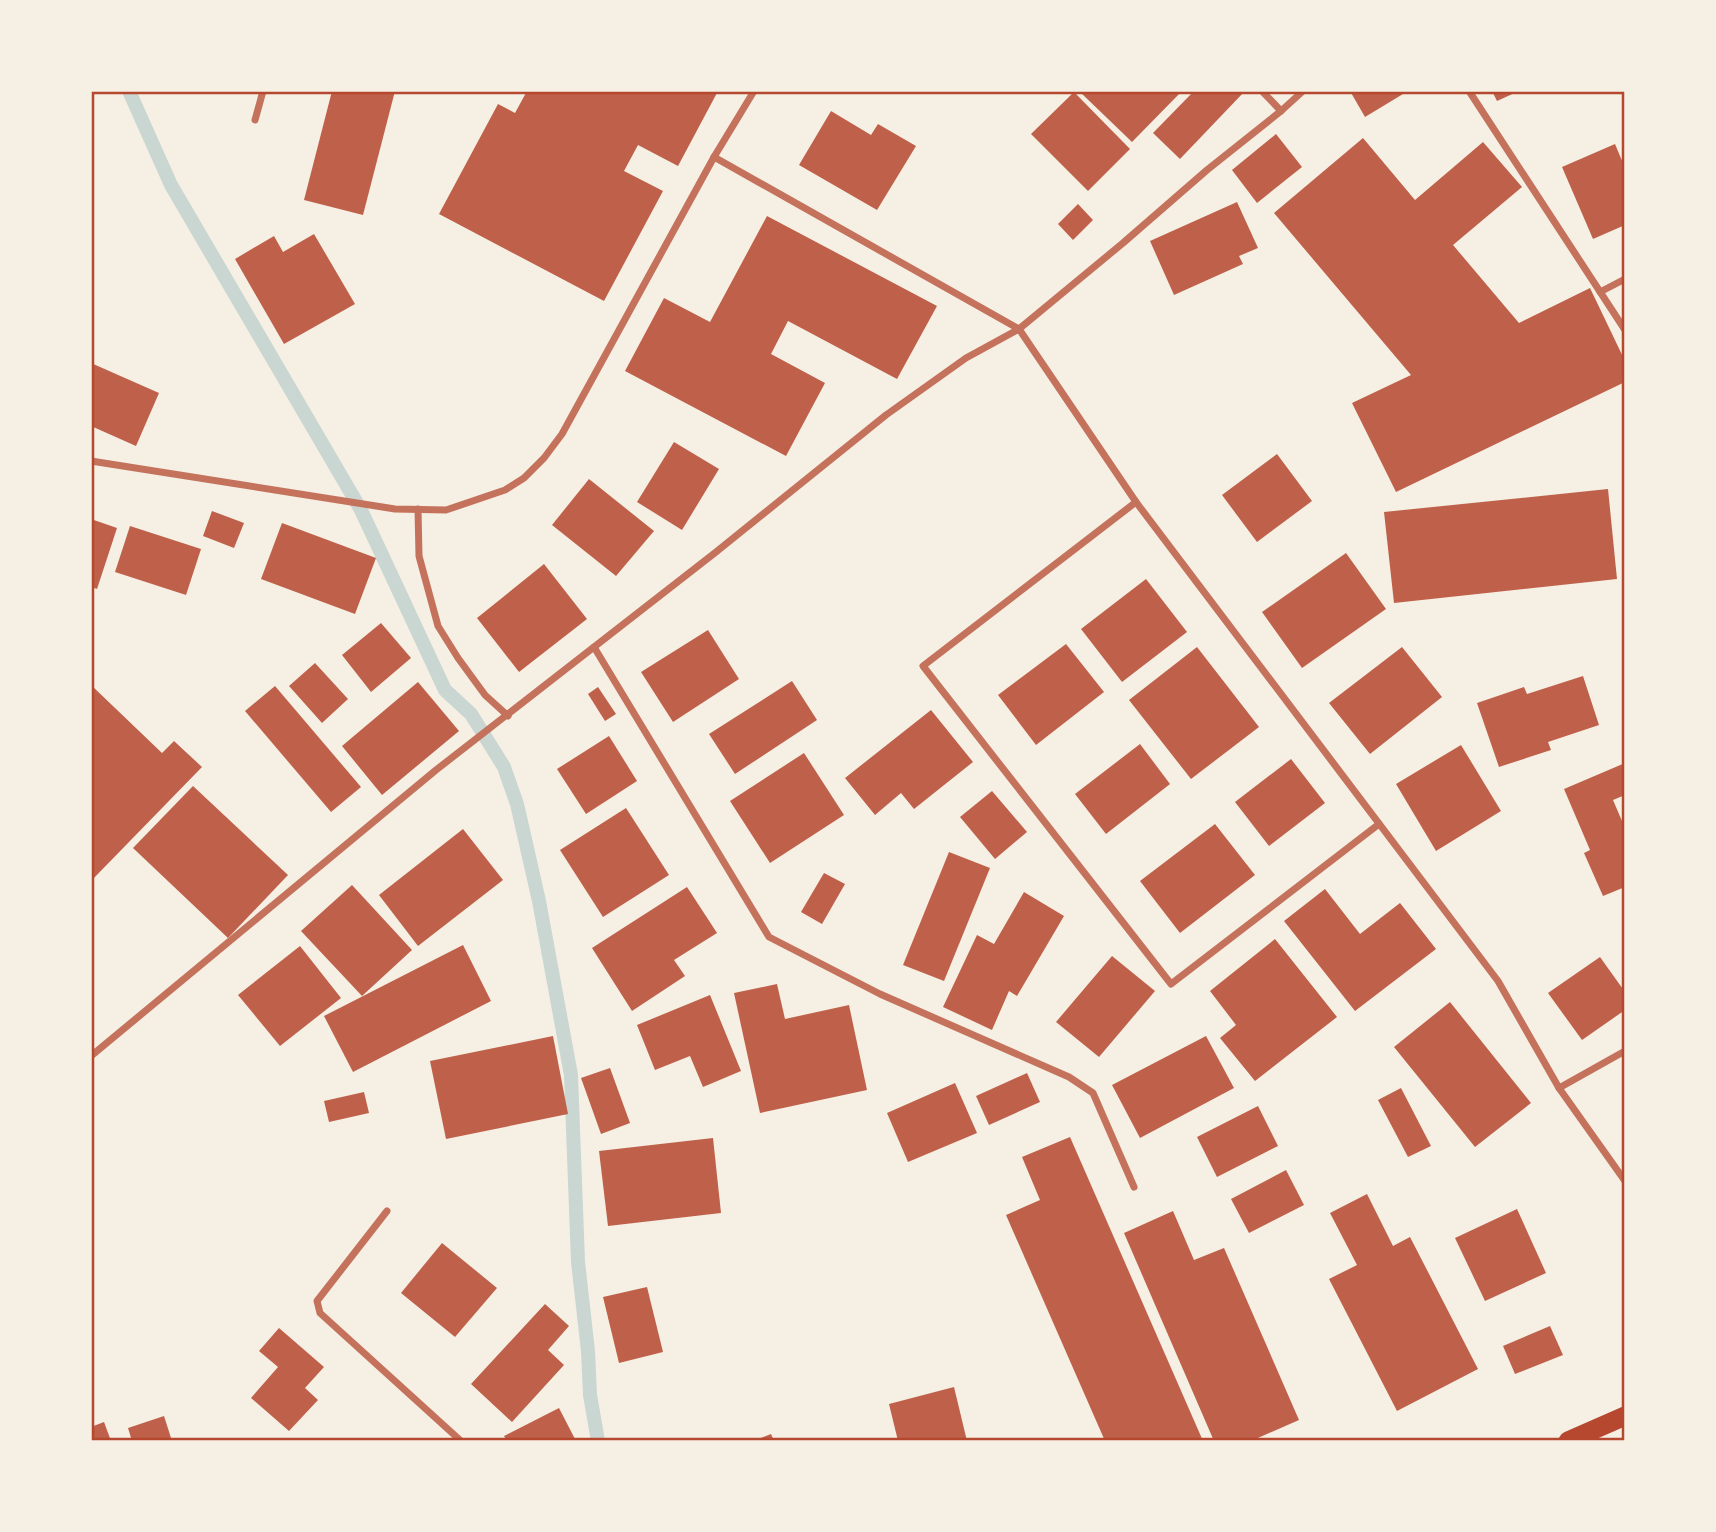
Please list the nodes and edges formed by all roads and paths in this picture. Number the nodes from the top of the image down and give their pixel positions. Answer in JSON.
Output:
{"nodes":[{"id":1,"x":263,"y":91,"type":"edge"},
{"id":2,"x":754,"y":91,"type":"edge"},
{"id":3,"x":1262,"y":91,"type":"edge"},
{"id":4,"x":1303,"y":91,"type":"edge"},
{"id":5,"x":1469,"y":91,"type":"edge"},
{"id":6,"x":1281,"y":111,"type":"junction"},
{"id":7,"x":255,"y":120,"type":"dead end"},
{"id":8,"x":714,"y":157,"type":"junction"},
{"id":9,"x":1625,"y":279,"type":"edge"},
{"id":10,"x":1600,"y":292,"type":"junction"},
{"id":11,"x":1019,"y":329,"type":"junction"},
{"id":12,"x":1625,"y":330,"type":"edge"},
{"id":13,"x":91,"y":461,"type":"edge"},
{"id":14,"x":1136,"y":502,"type":"junction"},
{"id":15,"x":418,"y":509,"type":"junction"},
{"id":16,"x":594,"y":647,"type":"junction"},
{"id":17,"x":508,"y":716,"type":"junction"},
{"id":18,"x":1379,"y":824,"type":"junction"},
{"id":19,"x":1625,"y":1051,"type":"edge"},
{"id":20,"x":91,"y":1056,"type":"edge"},
{"id":21,"x":1559,"y":1088,"type":"junction"},
{"id":22,"x":1625,"y":1181,"type":"edge"},
{"id":23,"x":1134,"y":1187,"type":"dead end"},
{"id":24,"x":387,"y":1211,"type":"dead end"},
{"id":25,"x":1625,"y":1416,"type":"edge"},
{"id":26,"x":461,"y":1441,"type":"edge"},
{"id":27,"x":1568,"y":1441,"type":"edge"}],
"edges":[{"from":1,"to":7,"type":"street"},
{"from":2,"to":8,"type":"street"},
{"from":3,"to":6,"type":"street"},
{"from":4,"to":6,"type":"street"},
{"from":5,"to":10,"type":"street"},
{"from":6,"to":11,"type":"street"},
{"from":8,"to":11,"type":"street"},
{"from":8,"to":15,"type":"street"},
{"from":9,"to":10,"type":"street"},
{"from":10,"to":12,"type":"street"},
{"from":11,"to":14,"type":"street"},
{"from":11,"to":16,"type":"street"},
{"from":13,"to":15,"type":"street"},
{"from":14,"to":18,"type":"street"},
{"from":14,"to":18,"type":"street"},
{"from":15,"to":17,"type":"street"},
{"from":16,"to":17,"type":"street"},
{"from":16,"to":23,"type":"street"},
{"from":17,"to":20,"type":"street"},
{"from":18,"to":21,"type":"street"},
{"from":19,"to":21,"type":"street"},
{"from":21,"to":22,"type":"street"},
{"from":24,"to":26,"type":"street"},
{"from":25,"to":27,"type":"highway"}]}
